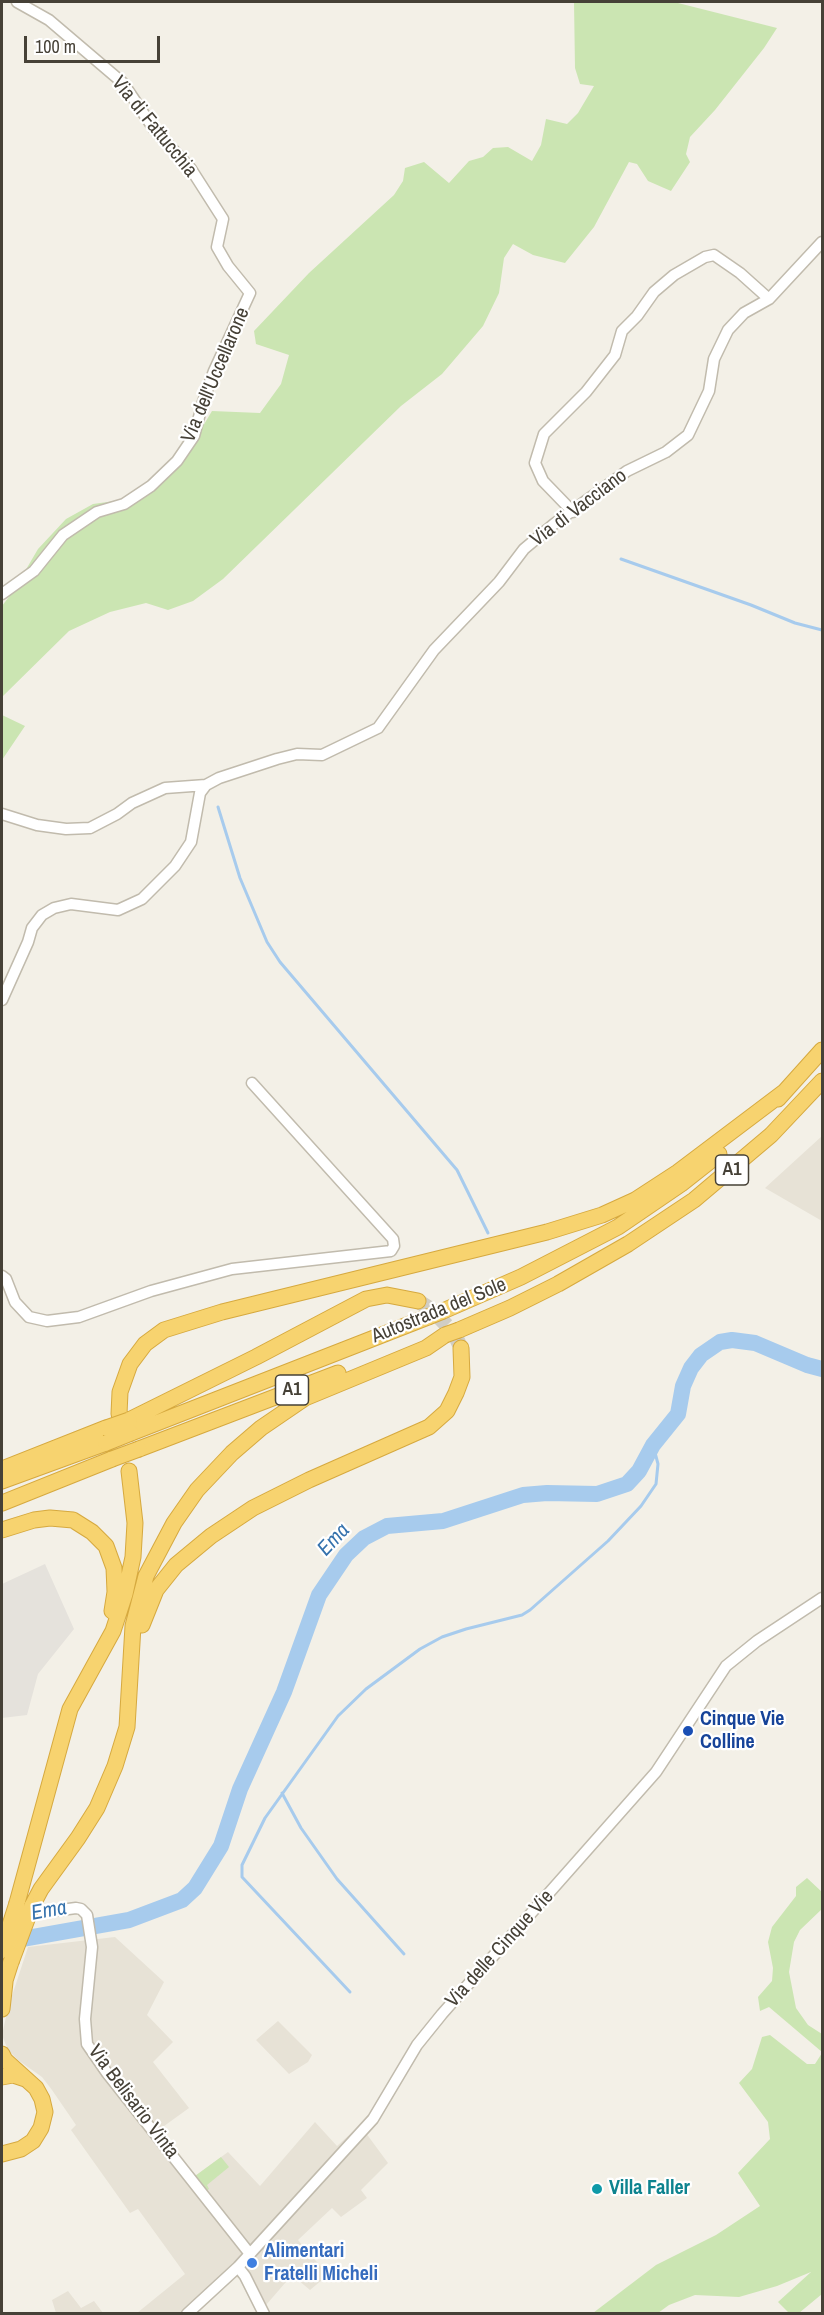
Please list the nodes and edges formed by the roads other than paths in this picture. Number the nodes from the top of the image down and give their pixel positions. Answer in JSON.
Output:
{"nodes":[{"id":1,"x":17,"y":2,"type":"edge"},
{"id":2,"x":223,"y":219,"type":"joint"},
{"id":3,"x":822,"y":242,"type":"edge"},
{"id":4,"x":769,"y":299,"type":"junction"},
{"id":5,"x":573,"y":512,"type":"junction"},
{"id":6,"x":2,"y":594,"type":"edge"},
{"id":7,"x":206,"y":785,"type":"junction"},
{"id":8,"x":2,"y":814,"type":"edge"},
{"id":9,"x":2,"y":1000,"type":"edge"},
{"id":10,"x":822,"y":1050,"type":"edge"},
{"id":11,"x":822,"y":1081,"type":"edge"},
{"id":12,"x":252,"y":1083,"type":"dead end"},
{"id":13,"x":784,"y":1092,"type":"junction"},
{"id":14,"x":2,"y":1276,"type":"edge"},
{"id":15,"x":418,"y":1301,"type":"tunnel mouth"},
{"id":16,"x":452,"y":1332,"type":"junction"},
{"id":17,"x":461,"y":1348,"type":"tunnel mouth"},
{"id":18,"x":126,"y":1422,"type":"junction"},
{"id":19,"x":106,"y":1436,"type":"junction"},
{"id":20,"x":2,"y":1470,"type":"edge"},
{"id":21,"x":129,"y":1471,"type":"dead end"},
{"id":22,"x":2,"y":1481,"type":"edge"},
{"id":23,"x":2,"y":1503,"type":"edge"},
{"id":24,"x":2,"y":1530,"type":"edge"},
{"id":25,"x":822,"y":1598,"type":"edge"},
{"id":26,"x":103,"y":1649,"type":"junction"},
{"id":27,"x":129,"y":1674,"type":"junction"},
{"id":28,"x":19,"y":1910,"type":"edge"},
{"id":29,"x":6,"y":1956,"type":"edge"},
{"id":30,"x":3,"y":1985,"type":"edge"},
{"id":31,"x":2,"y":2009,"type":"edge"},
{"id":32,"x":2,"y":2054,"type":"edge"},
{"id":33,"x":2,"y":2078,"type":"edge"},
{"id":34,"x":31,"y":2082,"type":"junction"},
{"id":35,"x":2,"y":2154,"type":"edge"},
{"id":36,"x":250,"y":2254,"type":"junction"},
{"id":37,"x":238,"y":2266,"type":"junction"},
{"id":38,"x":187,"y":2313,"type":"edge"},
{"id":39,"x":264,"y":2313,"type":"edge"}],
"edges":[{"from":1,"to":2,"type":"street","name":"Via di Fattucchia"},
{"from":2,"to":6,"type":"street","name":"Via dell'Uccellarone"},
{"from":3,"to":4,"type":"street","name":"Via di Vacciano"},
{"from":4,"to":5,"type":"street","name":"Via di Vacciano"},
{"from":4,"to":5,"type":"street"},
{"from":5,"to":7,"type":"street","name":"Via di Vacciano"},
{"from":7,"to":8,"type":"street","name":"Via di Vacciano"},
{"from":7,"to":9,"type":"street"},
{"from":10,"to":13,"type":"highway","name":"Autostrada del Sole","number":"A1"},
{"from":11,"to":16,"type":"highway","name":"Autostrada del Sole","number":"A1"},
{"from":12,"to":14,"type":"street"},
{"from":13,"to":18,"type":"highway","name":"Autostrada del Sole","number":"A1","bridge":true},
{"from":13,"to":18,"type":"highway"},
{"from":15,"to":18,"type":"highway"},
{"from":16,"to":23,"type":"highway","name":"Autostrada del Sole","number":"A1","bridge":true},
{"from":16,"to":27,"type":"highway"},
{"from":17,"to":27,"type":"highway"},
{"from":18,"to":19,"type":"highway","name":"Autostrada del Sole","number":"A1","bridge":true},
{"from":19,"to":20,"type":"highway"},
{"from":19,"to":22,"type":"highway","name":"Autostrada del Sole","number":"A1"},
{"from":21,"to":26,"type":"highway"},
{"from":24,"to":26,"type":"highway"},
{"from":25,"to":36,"type":"street","name":"Via delle Cinque Vie"},
{"from":26,"to":28,"type":"highway"},
{"from":27,"to":28,"type":"highway"},
{"from":28,"to":29,"type":"highway","bridge":true},
{"from":28,"to":36,"type":"street","name":"Via Belisario Vinta"},
{"from":29,"to":30,"type":"highway"},
{"from":30,"to":31,"type":"highway"},
{"from":32,"to":34,"type":"highway"},
{"from":33,"to":34,"type":"highway"},
{"from":34,"to":35,"type":"highway"},
{"from":36,"to":37,"type":"street","name":"Via delle Cinque Vie"},
{"from":37,"to":38,"type":"street","name":"Via delle Cinque Vie"},
{"from":37,"to":39,"type":"street"}]}
